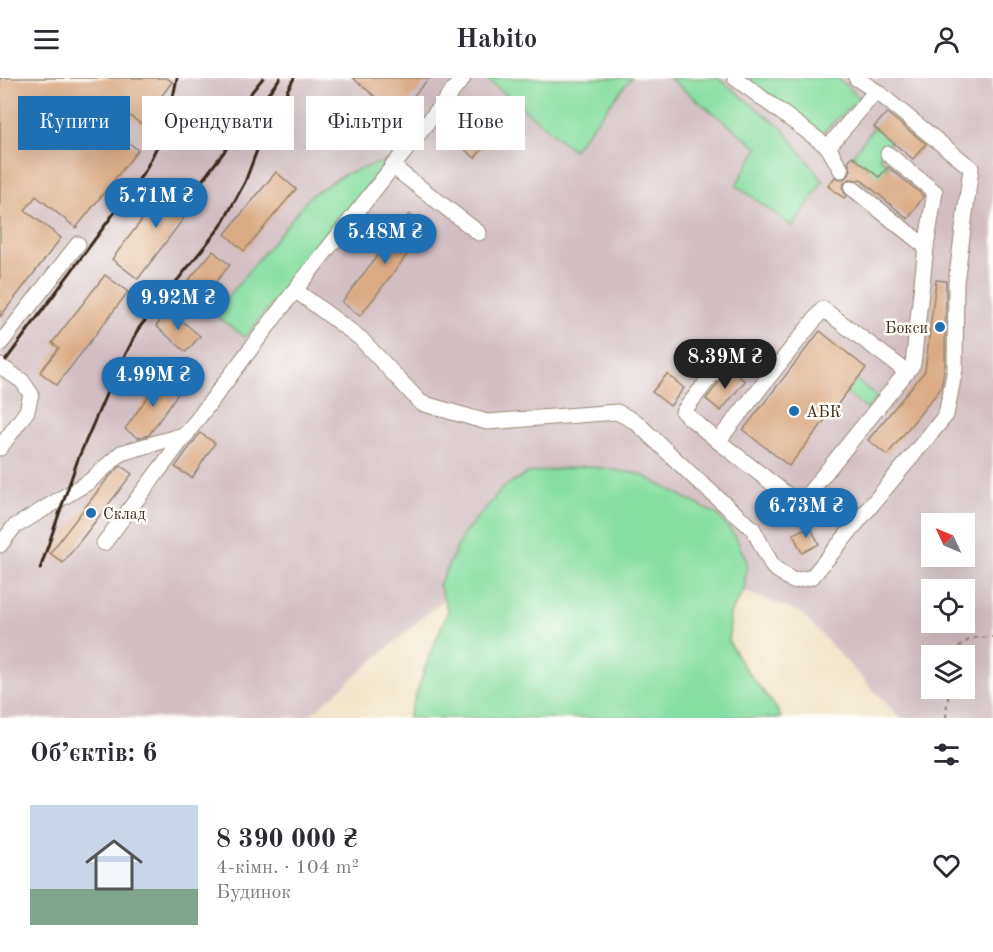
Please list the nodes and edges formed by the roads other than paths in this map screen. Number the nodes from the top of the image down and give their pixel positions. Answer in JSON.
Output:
{"nodes":[{"id":1,"x":463,"y":78,"type":"edge"},
{"id":2,"x":735,"y":78,"type":"edge"},
{"id":3,"x":856,"y":78,"type":"edge"},
{"id":4,"x":876,"y":91,"type":"junction"},
{"id":5,"x":828,"y":147,"type":"junction"},
{"id":6,"x":888,"y":154,"type":"dead end"},
{"id":7,"x":392,"y":166,"type":"junction"},
{"id":8,"x":841,"y":170,"type":"dead end"},
{"id":9,"x":852,"y":188,"type":"dead end"},
{"id":10,"x":479,"y":233,"type":"dead end"},
{"id":11,"x":78,"y":244,"type":"dead end"},
{"id":12,"x":926,"y":247,"type":"junction"},
{"id":13,"x":295,"y":290,"type":"junction"},
{"id":14,"x":0,"y":344,"type":"edge"},
{"id":15,"x":726,"y":357,"type":"dead end"},
{"id":16,"x":0,"y":366,"type":"edge"},
{"id":17,"x":907,"y":372,"type":"junction"},
{"id":18,"x":187,"y":434,"type":"junction"},
{"id":19,"x":718,"y":441,"type":"junction"},
{"id":20,"x":0,"y":448,"type":"edge"},
{"id":21,"x":104,"y":543,"type":"dead end"},
{"id":22,"x":0,"y":545,"type":"edge"}],
"edges":[{"from":1,"to":7,"type":"lane"},
{"from":2,"to":5,"type":"lane"},
{"from":3,"to":4,"type":"lane"},
{"from":4,"to":5,"type":"lane"},
{"from":4,"to":13,"type":"lane"},
{"from":5,"to":8,"type":"lane"},
{"from":6,"to":12,"type":"lane"},
{"from":7,"to":10,"type":"lane"},
{"from":7,"to":13,"type":"lane"},
{"from":9,"to":12,"type":"lane"},
{"from":11,"to":14,"type":"lane"},
{"from":12,"to":17,"type":"lane"},
{"from":13,"to":18,"type":"lane"},
{"from":15,"to":19,"type":"lane"},
{"from":16,"to":20,"type":"lane"},
{"from":17,"to":19,"type":"lane"},
{"from":17,"to":19,"type":"lane"},
{"from":18,"to":21,"type":"lane"},
{"from":18,"to":22,"type":"lane"}]}
